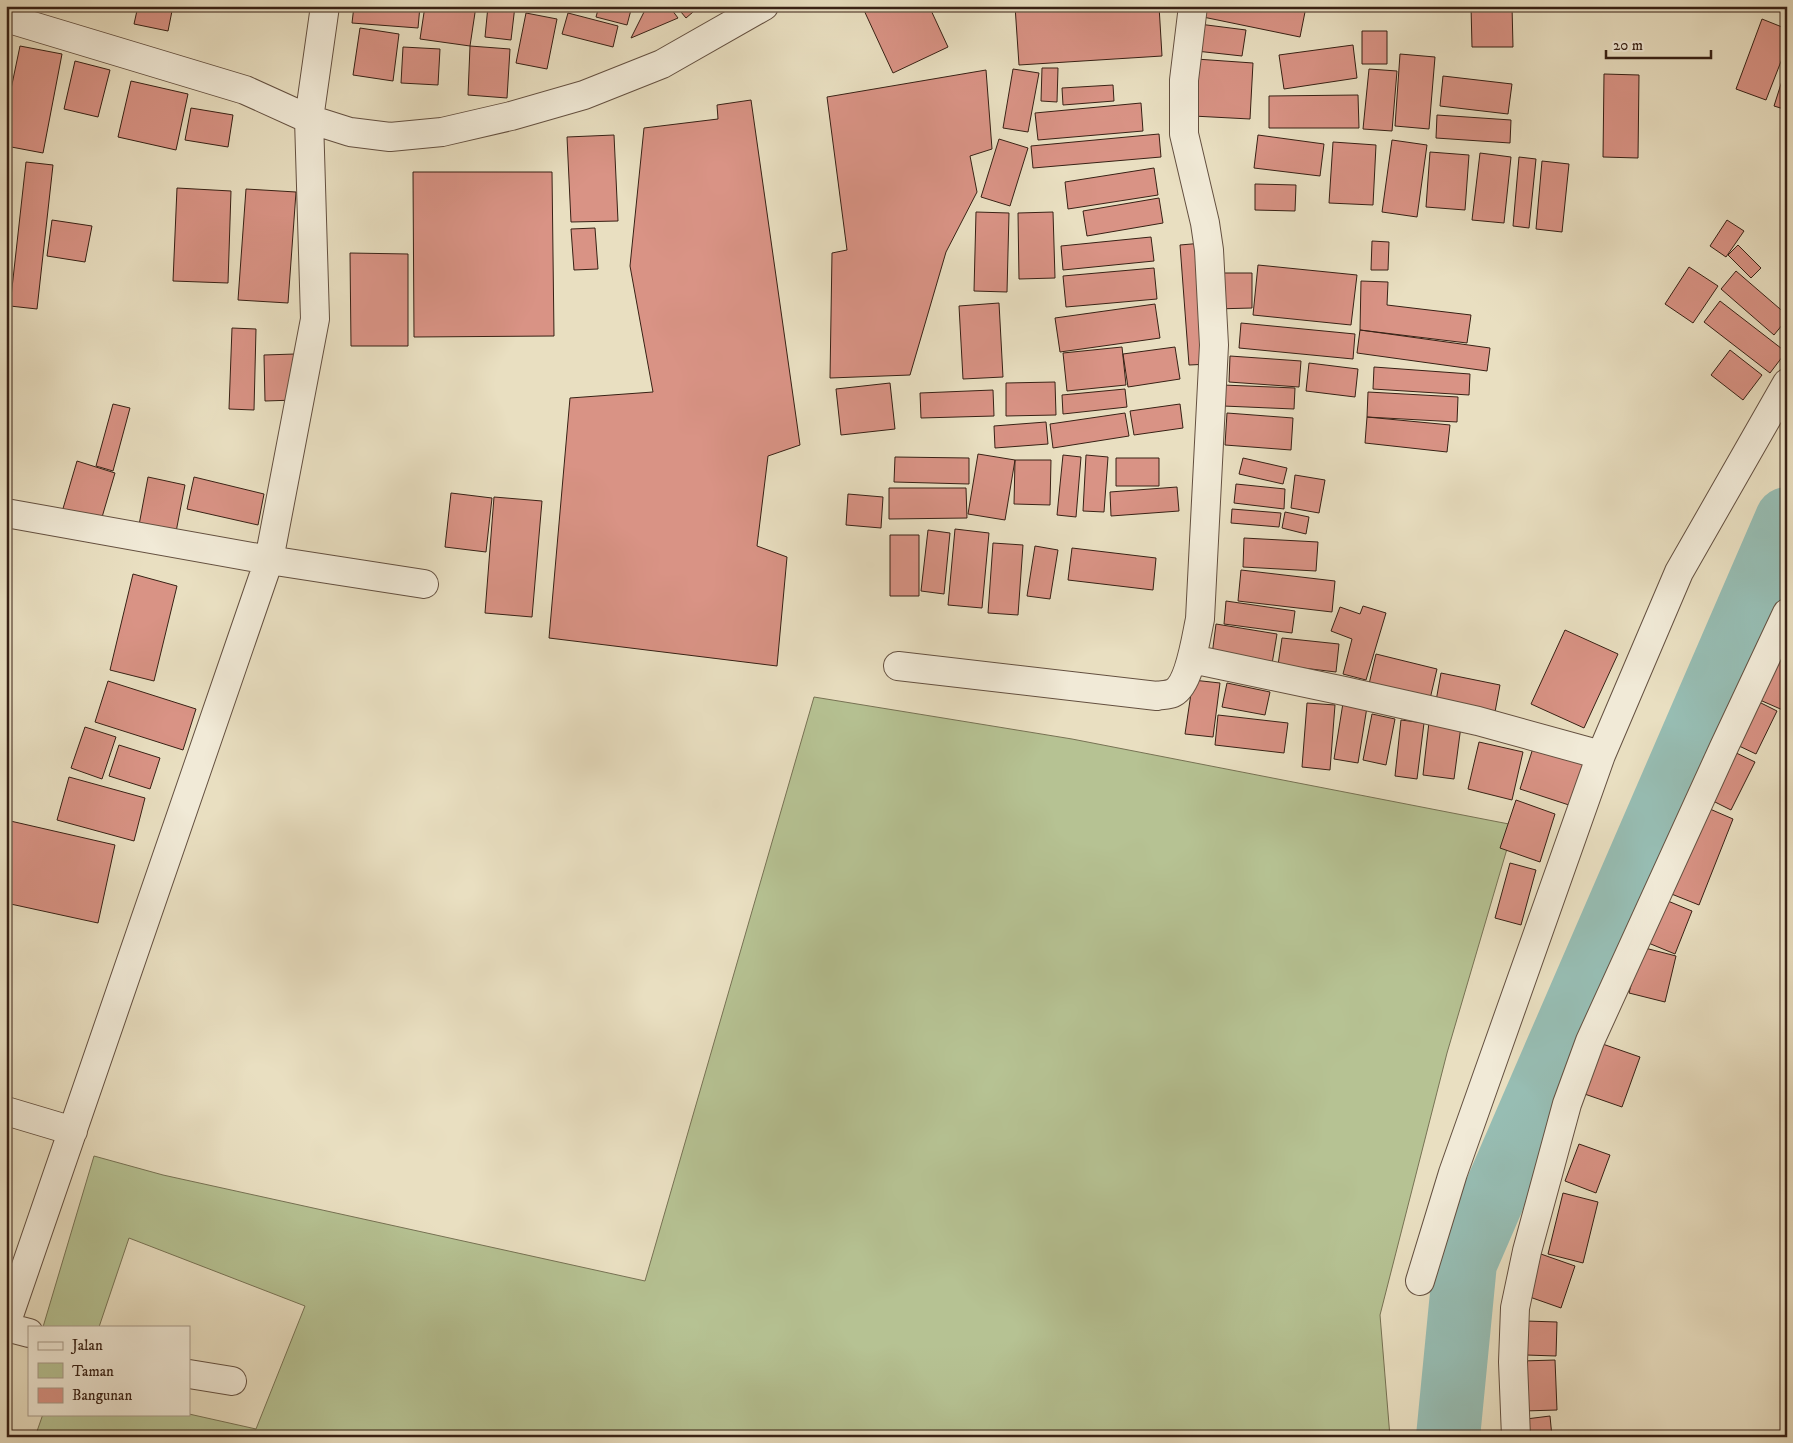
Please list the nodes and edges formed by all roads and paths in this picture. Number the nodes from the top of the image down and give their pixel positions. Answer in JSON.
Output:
{"nodes":[{"id":1,"x":324,"y":6,"type":"edge"},
{"id":2,"x":764,"y":6,"type":"edge"},
{"id":3,"x":1193,"y":6,"type":"edge"},
{"id":4,"x":6,"y":18,"type":"edge"},
{"id":5,"x":310,"y":119,"type":"junction"},
{"id":6,"x":1787,"y":383,"type":"edge"},
{"id":7,"x":6,"y":513,"type":"edge"},
{"id":8,"x":268,"y":560,"type":"junction"},
{"id":9,"x":424,"y":584,"type":"dead end"},
{"id":10,"x":1787,"y":613,"type":"edge"},
{"id":11,"x":1192,"y":659,"type":"junction"},
{"id":12,"x":898,"y":666,"type":"dead end"},
{"id":13,"x":1601,"y":756,"type":"junction"},
{"id":14,"x":6,"y":1111,"type":"edge"},
{"id":15,"x":73,"y":1131,"type":"junction"},
{"id":16,"x":1420,"y":1281,"type":"dead end"},
{"id":17,"x":6,"y":1325,"type":"edge"},
{"id":18,"x":28,"y":1333,"type":"edge"},
{"id":19,"x":190,"y":1374,"type":"edge"},
{"id":20,"x":232,"y":1381,"type":"dead end"},
{"id":21,"x":1516,"y":1437,"type":"edge"}],
"edges":[{"from":1,"to":5,"type":"street"},
{"from":2,"to":5,"type":"street"},
{"from":3,"to":11,"type":"street"},
{"from":4,"to":5,"type":"street"},
{"from":5,"to":8,"type":"street"},
{"from":6,"to":13,"type":"street"},
{"from":7,"to":8,"type":"street"},
{"from":8,"to":9,"type":"street"},
{"from":8,"to":15,"type":"street"},
{"from":10,"to":21,"type":"street"},
{"from":11,"to":12,"type":"street"},
{"from":11,"to":13,"type":"street"},
{"from":13,"to":16,"type":"street"},
{"from":14,"to":15,"type":"street"},
{"from":15,"to":17,"type":"street"},
{"from":17,"to":18,"type":"street"},
{"from":19,"to":20,"type":"street"}]}
